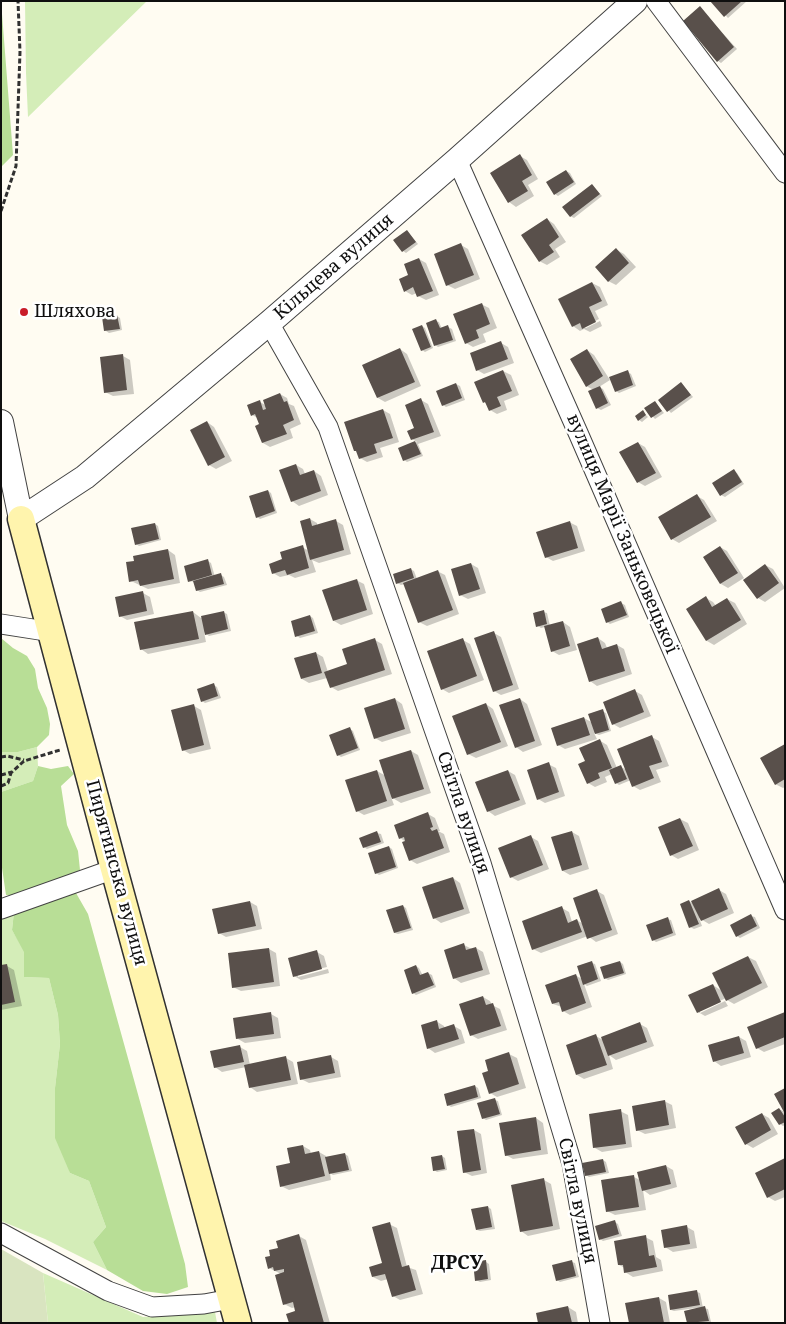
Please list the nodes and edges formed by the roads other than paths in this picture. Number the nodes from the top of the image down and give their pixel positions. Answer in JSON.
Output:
{"nodes":[{"id":1,"x":635,"y":1,"type":"edge"},
{"id":2,"x":656,"y":1,"type":"edge"},
{"id":3,"x":457,"y":160,"type":"junction"},
{"id":4,"x":785,"y":173,"type":"edge"},
{"id":5,"x":269,"y":323,"type":"junction"},
{"id":6,"x":1,"y":422,"type":"edge"},
{"id":7,"x":22,"y":520,"type":"junction"},
{"id":8,"x":1,"y":624,"type":"edge"},
{"id":9,"x":52,"y":632,"type":"junction"},
{"id":10,"x":114,"y":869,"type":"junction"},
{"id":11,"x":1,"y":909,"type":"edge"},
{"id":12,"x":785,"y":910,"type":"edge"},
{"id":13,"x":1,"y":1233,"type":"edge"},
{"id":14,"x":234,"y":1311,"type":"edge"},
{"id":15,"x":600,"y":1323,"type":"edge"}],
"edges":[{"from":1,"to":3,"type":"street","name":"Кільцева вулиця"},
{"from":2,"to":4,"type":"street"},
{"from":3,"to":5,"type":"street","name":"Кільцева вулиця"},
{"from":3,"to":12,"type":"street","name":"вулиця Марії Заньковецької"},
{"from":5,"to":7,"type":"street","name":"Кільцева вулиця"},
{"from":5,"to":15,"type":"street","name":"Світла вулиця"},
{"from":6,"to":7,"type":"street","name":"Пирятинська вулиця"},
{"from":7,"to":9,"type":"main road","name":"Пирятинська вулиця"},
{"from":8,"to":9,"type":"street"},
{"from":9,"to":10,"type":"main road","name":"Пирятинська вулиця"},
{"from":10,"to":11,"type":"street"},
{"from":10,"to":14,"type":"main road","name":"Пирятинська вулиця"},
{"from":13,"to":14,"type":"street"}]}
